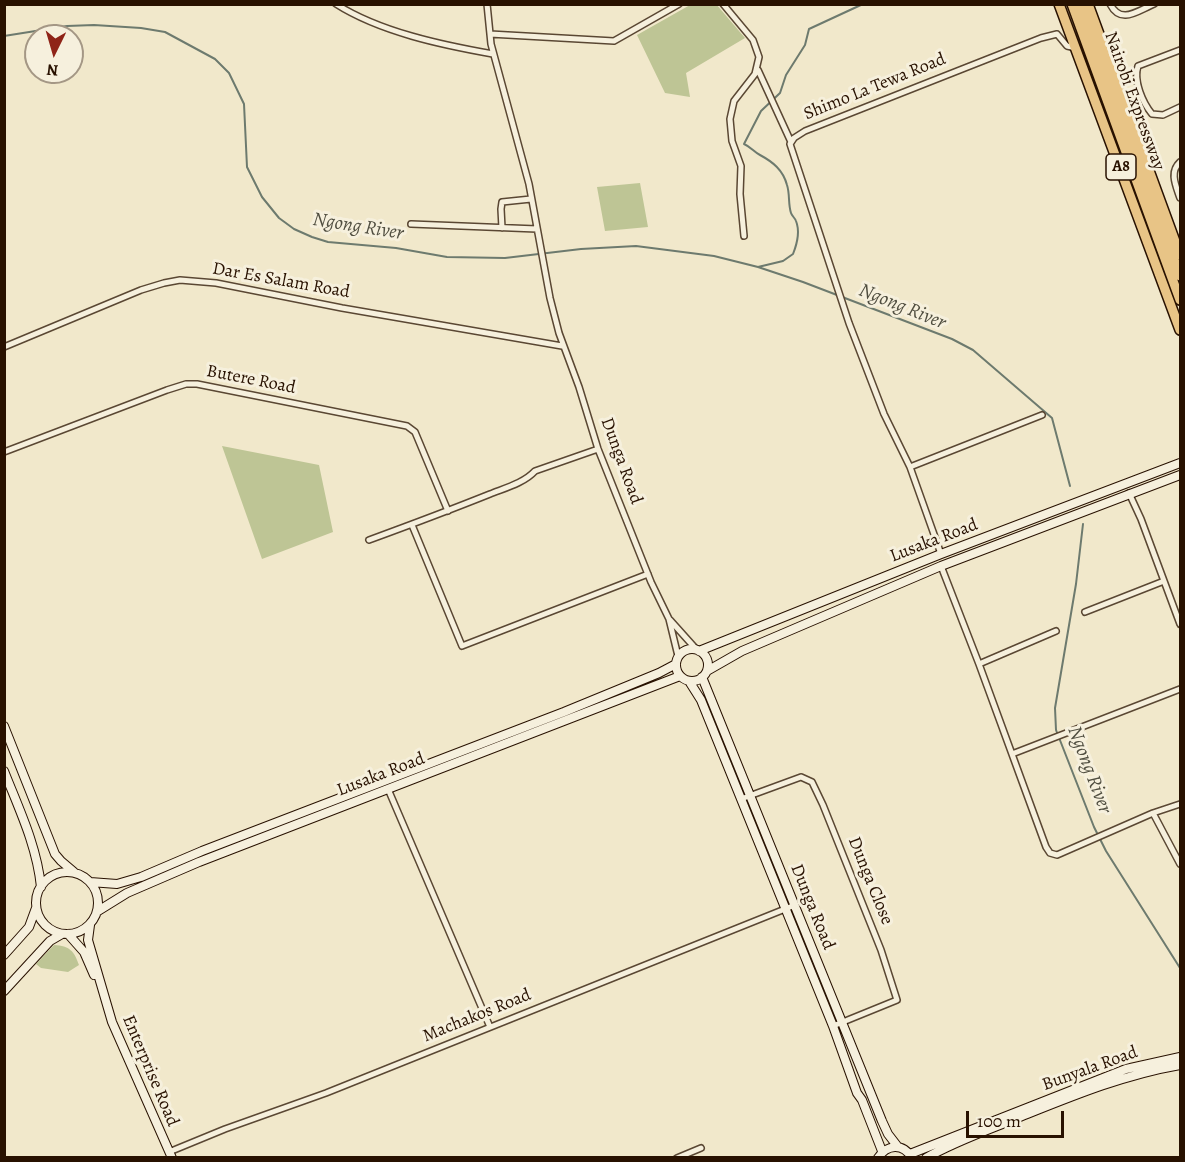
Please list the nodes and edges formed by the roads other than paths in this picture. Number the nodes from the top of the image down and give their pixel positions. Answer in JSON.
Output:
{"nodes":[{"id":1,"x":336,"y":4,"type":"edge"},
{"id":2,"x":487,"y":4,"type":"edge"},
{"id":3,"x":679,"y":4,"type":"edge"},
{"id":4,"x":723,"y":4,"type":"edge"},
{"id":5,"x":1059,"y":4,"type":"edge"},
{"id":6,"x":1072,"y":4,"type":"edge"},
{"id":7,"x":1081,"y":4,"type":"edge"},
{"id":8,"x":1088,"y":4,"type":"edge"},
{"id":9,"x":1110,"y":4,"type":"edge"},
{"id":10,"x":1154,"y":4,"type":"edge"},
{"id":11,"x":489,"y":34,"type":"junction"},
{"id":12,"x":1076,"y":48,"type":"junction"},
{"id":13,"x":1180,"y":50,"type":"edge"},
{"id":14,"x":493,"y":54,"type":"junction"},
{"id":15,"x":757,"y":69,"type":"junction"},
{"id":16,"x":1180,"y":108,"type":"edge"},
{"id":17,"x":791,"y":142,"type":"junction"},
{"id":18,"x":1180,"y":162,"type":"edge"},
{"id":19,"x":1180,"y":198,"type":"edge"},
{"id":20,"x":531,"y":199,"type":"junction"},
{"id":21,"x":411,"y":224,"type":"dead end"},
{"id":22,"x":502,"y":228,"type":"junction"},
{"id":23,"x":537,"y":229,"type":"junction"},
{"id":24,"x":744,"y":236,"type":"dead end"},
{"id":25,"x":1180,"y":255,"type":"edge"},
{"id":26,"x":1180,"y":276,"type":"edge"},
{"id":27,"x":1180,"y":300,"type":"edge"},
{"id":28,"x":1180,"y":330,"type":"edge"},
{"id":29,"x":4,"y":346,"type":"edge"},
{"id":30,"x":562,"y":346,"type":"junction"},
{"id":31,"x":1042,"y":415,"type":"dead end"},
{"id":32,"x":598,"y":449,"type":"junction"},
{"id":33,"x":4,"y":452,"type":"edge"},
{"id":34,"x":1180,"y":463,"type":"edge"},
{"id":35,"x":910,"y":467,"type":"junction"},
{"id":36,"x":1180,"y":475,"type":"edge"},
{"id":37,"x":1129,"y":493,"type":"junction"},
{"id":38,"x":448,"y":511,"type":"junction"},
{"id":39,"x":412,"y":525,"type":"junction"},
{"id":40,"x":369,"y":540,"type":"dead end"},
{"id":41,"x":941,"y":554,"type":"junction"},
{"id":42,"x":941,"y":566,"type":"junction"},
{"id":43,"x":648,"y":574,"type":"junction"},
{"id":44,"x":1164,"y":581,"type":"junction"},
{"id":45,"x":1085,"y":612,"type":"dead end"},
{"id":46,"x":669,"y":619,"type":"junction"},
{"id":47,"x":1180,"y":624,"type":"edge"},
{"id":48,"x":1056,"y":631,"type":"dead end"},
{"id":49,"x":698,"y":650,"type":"junction"},
{"id":50,"x":677,"y":660,"type":"junction"},
{"id":51,"x":980,"y":664,"type":"junction"},
{"id":52,"x":704,"y":674,"type":"junction"},
{"id":53,"x":680,"y":676,"type":"junction"},
{"id":54,"x":689,"y":681,"type":"junction"},
{"id":55,"x":1180,"y":689,"type":"edge"},
{"id":56,"x":4,"y":726,"type":"edge"},
{"id":57,"x":1012,"y":754,"type":"junction"},
{"id":58,"x":4,"y":771,"type":"edge"},
{"id":59,"x":388,"y":789,"type":"junction"},
{"id":60,"x":745,"y":798,"type":"junction"},
{"id":61,"x":1180,"y":804,"type":"edge"},
{"id":62,"x":1153,"y":813,"type":"junction"},
{"id":63,"x":1180,"y":864,"type":"edge"},
{"id":64,"x":78,"y":874,"type":"junction"},
{"id":65,"x":90,"y":882,"type":"junction"},
{"id":66,"x":41,"y":886,"type":"junction"},
{"id":67,"x":795,"y":905,"type":"junction"},
{"id":68,"x":36,"y":908,"type":"junction"},
{"id":69,"x":786,"y":908,"type":"junction"},
{"id":70,"x":98,"y":911,"type":"junction"},
{"id":71,"x":90,"y":925,"type":"junction"},
{"id":72,"x":65,"y":934,"type":"junction"},
{"id":73,"x":4,"y":955,"type":"edge"},
{"id":74,"x":4,"y":991,"type":"edge"},
{"id":75,"x":104,"y":995,"type":"junction"},
{"id":76,"x":842,"y":1023,"type":"junction"},
{"id":77,"x":833,"y":1026,"type":"junction"},
{"id":78,"x":490,"y":1028,"type":"junction"},
{"id":79,"x":1180,"y":1057,"type":"edge"},
{"id":80,"x":1180,"y":1065,"type":"edge"},
{"id":81,"x":898,"y":1147,"type":"junction"},
{"id":82,"x":701,"y":1148,"type":"dead end"},
{"id":83,"x":880,"y":1154,"type":"edge"},
{"id":84,"x":170,"y":1155,"type":"edge"},
{"id":85,"x":911,"y":1156,"type":"edge"},
{"id":86,"x":677,"y":1158,"type":"edge"},
{"id":87,"x":926,"y":1158,"type":"edge"}],
"edges":[{"from":1,"to":14,"type":"street"},
{"from":2,"to":11,"type":"street","name":"Dunga Road"},
{"from":3,"to":11,"type":"street"},
{"from":4,"to":15,"type":"street"},
{"from":5,"to":12,"type":"highway","number":"A8"},
{"from":6,"to":27,"type":"highway","name":"Nairobi Expressway"},
{"from":7,"to":26,"type":"highway","name":"Nairobi Expressway"},
{"from":8,"to":25,"type":"highway","number":"A8"},
{"from":9,"to":10,"type":"street"},
{"from":11,"to":14,"type":"street","name":"Dunga Road"},
{"from":12,"to":17,"type":"street","name":"Shimo La Tewa Road"},
{"from":12,"to":28,"type":"highway","number":"A8"},
{"from":13,"to":16,"type":"street"},
{"from":14,"to":20,"type":"street","name":"Dunga Road"},
{"from":15,"to":17,"type":"street"},
{"from":15,"to":24,"type":"street"},
{"from":17,"to":35,"type":"street","name":"Shimo La Tewa Road"},
{"from":18,"to":19,"type":"street"},
{"from":20,"to":22,"type":"street"},
{"from":20,"to":23,"type":"street","name":"Dunga Road"},
{"from":21,"to":22,"type":"street"},
{"from":22,"to":23,"type":"street"},
{"from":23,"to":30,"type":"street","name":"Dunga Road"},
{"from":29,"to":30,"type":"street","name":"Dar Es Salam Road"},
{"from":30,"to":32,"type":"street","name":"Dunga Road"},
{"from":31,"to":35,"type":"street"},
{"from":32,"to":38,"type":"street"},
{"from":32,"to":43,"type":"street","name":"Dunga Road"},
{"from":33,"to":38,"type":"street","name":"Butere Road"},
{"from":34,"to":41,"type":"main road","name":"Lusaka Road"},
{"from":35,"to":41,"type":"street","name":"Shimo La Tewa Road"},
{"from":36,"to":37,"type":"main road","name":"Lusaka Road"},
{"from":37,"to":42,"type":"main road","name":"Lusaka Road"},
{"from":37,"to":44,"type":"street"},
{"from":38,"to":39,"type":"street"},
{"from":39,"to":40,"type":"street"},
{"from":39,"to":43,"type":"street"},
{"from":41,"to":49,"type":"main road","name":"Lusaka Road"},
{"from":42,"to":51,"type":"street"},
{"from":42,"to":52,"type":"main road","name":"Lusaka Road"},
{"from":43,"to":46,"type":"street","name":"Dunga Road"},
{"from":44,"to":45,"type":"street"},
{"from":44,"to":47,"type":"street"},
{"from":46,"to":49,"type":"street","name":"Dunga Road"},
{"from":46,"to":50,"type":"street","name":"Dunga Road"},
{"from":48,"to":51,"type":"street"},
{"from":49,"to":50,"type":"main road"},
{"from":49,"to":52,"type":"main road"},
{"from":50,"to":53,"type":"main road"},
{"from":50,"to":65,"type":"main road","name":"Lusaka Road"},
{"from":51,"to":57,"type":"street"},
{"from":52,"to":54,"type":"main road"},
{"from":52,"to":60,"type":"main road","name":"Dunga Road"},
{"from":53,"to":54,"type":"main road"},
{"from":53,"to":59,"type":"main road","name":"Lusaka Road"},
{"from":54,"to":60,"type":"main road","name":"Dunga Road"},
{"from":55,"to":57,"type":"street"},
{"from":56,"to":64,"type":"main road"},
{"from":57,"to":62,"type":"street"},
{"from":58,"to":66,"type":"main road"},
{"from":59,"to":70,"type":"main road","name":"Lusaka Road"},
{"from":59,"to":78,"type":"street"},
{"from":60,"to":67,"type":"main road","name":"Dunga Road"},
{"from":60,"to":69,"type":"main road","name":"Dunga Road"},
{"from":60,"to":76,"type":"street","name":"Dunga Close"},
{"from":61,"to":62,"type":"street"},
{"from":62,"to":63,"type":"street"},
{"from":64,"to":65,"type":"main road"},
{"from":64,"to":66,"type":"main road"},
{"from":65,"to":70,"type":"main road"},
{"from":66,"to":68,"type":"main road"},
{"from":67,"to":69,"type":"street","name":"Machakos Road"},
{"from":67,"to":76,"type":"main road","name":"Dunga Road"},
{"from":68,"to":72,"type":"main road"},
{"from":68,"to":73,"type":"main road"},
{"from":69,"to":77,"type":"main road","name":"Dunga Road"},
{"from":69,"to":78,"type":"street","name":"Machakos Road"},
{"from":70,"to":71,"type":"main road"},
{"from":71,"to":72,"type":"main road"},
{"from":71,"to":75,"type":"main road","name":"Enterprise Road"},
{"from":72,"to":74,"type":"main road"},
{"from":72,"to":75,"type":"main road","name":"Enterprise Road"},
{"from":75,"to":84,"type":"main road","name":"Enterprise Road"},
{"from":76,"to":77,"type":"street","name":"Dunga Close"},
{"from":76,"to":81,"type":"main road","name":"Dunga Road"},
{"from":77,"to":83,"type":"main road","name":"Dunga Road"},
{"from":78,"to":84,"type":"street","name":"Machakos Road"},
{"from":79,"to":85,"type":"main road","name":"Bunyala Road"},
{"from":80,"to":87,"type":"main road","name":"Bunyala Road"},
{"from":81,"to":83,"type":"main road"},
{"from":81,"to":85,"type":"main road"},
{"from":82,"to":86,"type":"street"}]}
